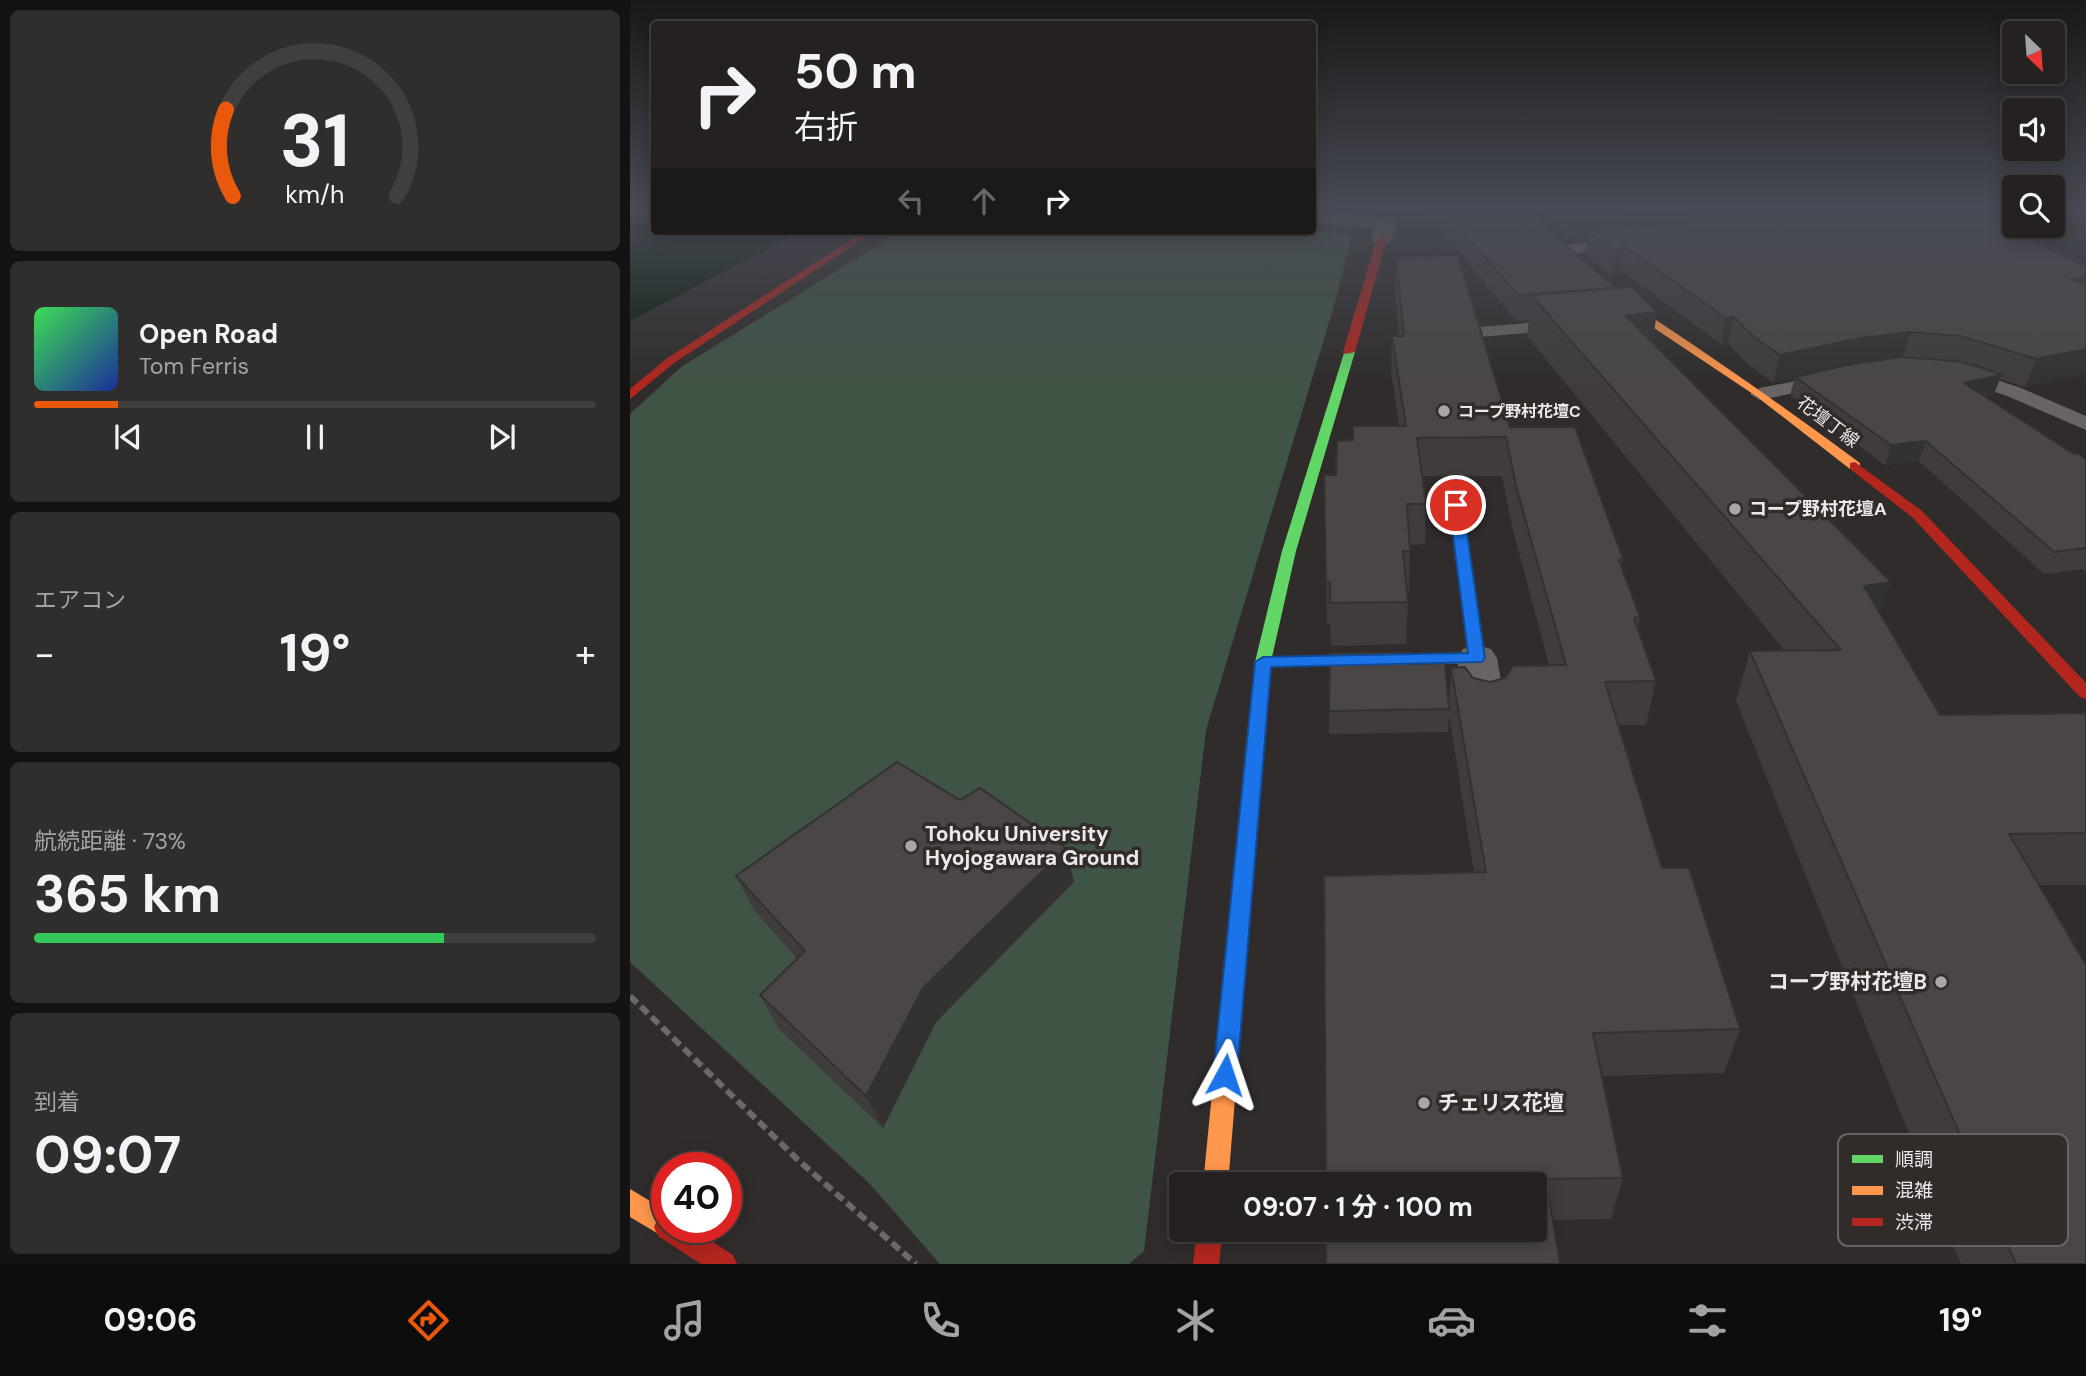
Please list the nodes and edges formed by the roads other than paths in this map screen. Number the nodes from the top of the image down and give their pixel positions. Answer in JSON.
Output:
{"nodes":[{"id":1,"x":813,"y":268,"type":"edge"},
{"id":2,"x":1373,"y":268,"type":"edge"},
{"id":3,"x":1602,"y":284,"type":"edge"},
{"id":4,"x":1646,"y":318,"type":"junction"},
{"id":5,"x":1618,"y":320,"type":"edge"},
{"id":6,"x":1577,"y":324,"type":"edge"},
{"id":7,"x":1480,"y":332,"type":"edge"},
{"id":8,"x":1945,"y":369,"type":"edge"},
{"id":9,"x":1841,"y":378,"type":"edge"},
{"id":10,"x":1760,"y":394,"type":"junction"},
{"id":11,"x":630,"y":395,"type":"edge"},
{"id":12,"x":2086,"y":424,"type":"edge"},
{"id":13,"x":1456,"y":505,"type":"dead end"},
{"id":14,"x":1477,"y":658,"type":"junction"},
{"id":15,"x":1263,"y":662,"type":"junction"},
{"id":16,"x":2086,"y":693,"type":"edge"},
{"id":17,"x":1485,"y":709,"type":"edge"},
{"id":18,"x":1216,"y":1172,"type":"edge"},
{"id":19,"x":630,"y":1202,"type":"edge"},
{"id":20,"x":651,"y":1216,"type":"edge"},
{"id":21,"x":1209,"y":1242,"type":"edge"},
{"id":22,"x":692,"y":1243,"type":"edge"},
{"id":23,"x":724,"y":1264,"type":"edge"},
{"id":24,"x":1206,"y":1264,"type":"edge"}],
"edges":[{"from":1,"to":11,"type":"street"},
{"from":2,"to":15,"type":"street"},
{"from":3,"to":4,"type":"street","name":"花壇丁線"},
{"from":4,"to":5,"type":"lane"},
{"from":4,"to":10,"type":"street","name":"花壇丁線"},
{"from":6,"to":7,"type":"lane"},
{"from":8,"to":12,"type":"lane"},
{"from":9,"to":10,"type":"lane"},
{"from":10,"to":16,"type":"street","name":"花壇丁線"},
{"from":13,"to":14,"type":"street"},
{"from":14,"to":15,"type":"street"},
{"from":14,"to":17,"type":"street"},
{"from":15,"to":18,"type":"street"},
{"from":19,"to":20,"type":"street"},
{"from":21,"to":24,"type":"street"},
{"from":22,"to":23,"type":"street"}]}
